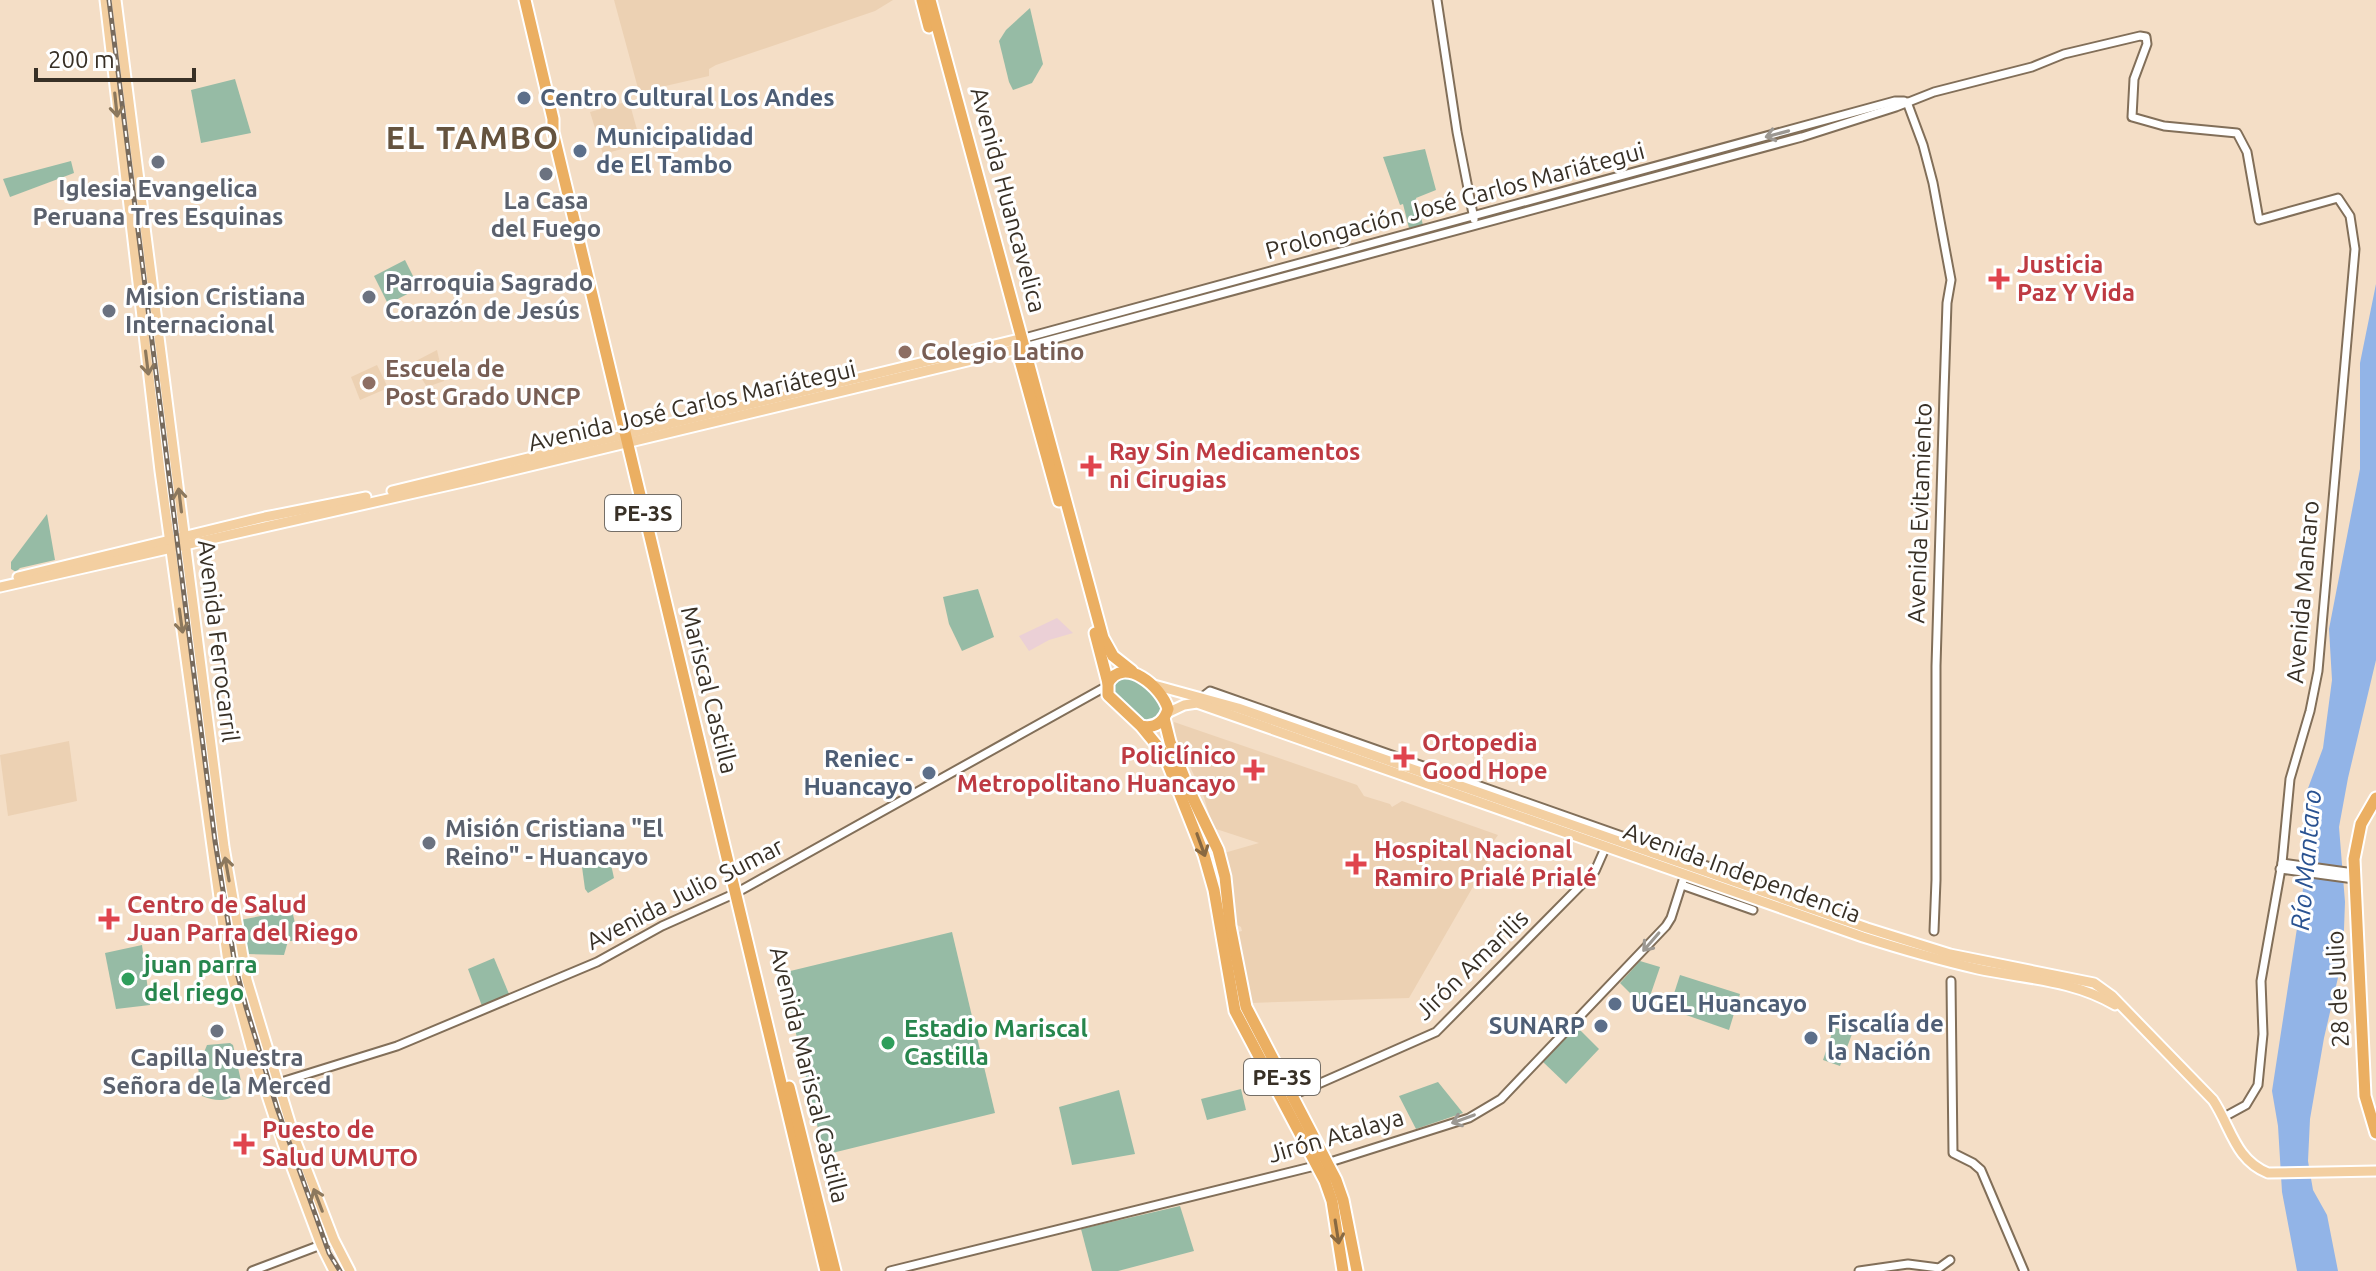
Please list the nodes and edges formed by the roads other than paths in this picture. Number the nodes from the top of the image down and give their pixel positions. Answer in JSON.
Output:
{"nodes":[{"id":1,"x":105,"y":0,"type":"edge"},
{"id":2,"x":116,"y":0,"type":"edge"},
{"id":3,"x":525,"y":0,"type":"edge"},
{"id":4,"x":922,"y":0,"type":"edge"},
{"id":5,"x":930,"y":0,"type":"edge"},
{"id":6,"x":1437,"y":0,"type":"edge"},
{"id":7,"x":1907,"y":102,"type":"junction"},
{"id":8,"x":2338,"y":198,"type":"joint"},
{"id":9,"x":1474,"y":221,"type":"junction"},
{"id":10,"x":1020,"y":344,"type":"junction"},
{"id":11,"x":628,"y":438,"type":"junction"},
{"id":12,"x":186,"y":541,"type":"junction"},
{"id":13,"x":171,"y":544,"type":"junction"},
{"id":14,"x":0,"y":581,"type":"edge"},
{"id":15,"x":0,"y":587,"type":"edge"},
{"id":16,"x":1139,"y":676,"type":"junction"},
{"id":17,"x":1108,"y":684,"type":"junction"},
{"id":18,"x":1154,"y":685,"type":"junction"},
{"id":19,"x":1090,"y":697,"type":"junction"},
{"id":20,"x":1201,"y":698,"type":"junction"},
{"id":21,"x":1111,"y":699,"type":"junction"},
{"id":22,"x":1166,"y":716,"type":"junction"},
{"id":23,"x":1141,"y":726,"type":"junction"},
{"id":24,"x":2376,"y":798,"type":"edge"},
{"id":25,"x":1187,"y":799,"type":"junction"},
{"id":26,"x":1606,"y":846,"type":"junction"},
{"id":27,"x":2281,"y":866,"type":"junction"},
{"id":28,"x":1687,"y":869,"type":"junction"},
{"id":29,"x":2350,"y":875,"type":"junction"},
{"id":30,"x":1682,"y":885,"type":"junction"},
{"id":31,"x":1761,"y":885,"type":"dead end"},
{"id":32,"x":738,"y":892,"type":"junction"},
{"id":33,"x":1753,"y":910,"type":"dead end"},
{"id":34,"x":1934,"y":931,"type":"dead end"},
{"id":35,"x":1232,"y":967,"type":"junction"},
{"id":36,"x":1951,"y":981,"type":"dead end"},
{"id":37,"x":278,"y":1083,"type":"junction"},
{"id":38,"x":1291,"y":1096,"type":"junction"},
{"id":39,"x":2224,"y":1117,"type":"junction"},
{"id":40,"x":2376,"y":1133,"type":"edge"},
{"id":41,"x":1321,"y":1163,"type":"junction"},
{"id":42,"x":2376,"y":1171,"type":"edge"},
{"id":43,"x":334,"y":1240,"type":"junction"},
{"id":44,"x":321,"y":1245,"type":"junction"},
{"id":45,"x":1950,"y":1260,"type":"dead end"},
{"id":46,"x":252,"y":1271,"type":"edge"},
{"id":47,"x":334,"y":1271,"type":"edge"},
{"id":48,"x":350,"y":1271,"type":"edge"},
{"id":49,"x":826,"y":1271,"type":"edge"},
{"id":50,"x":835,"y":1271,"type":"edge"},
{"id":51,"x":890,"y":1271,"type":"edge"},
{"id":52,"x":1343,"y":1271,"type":"edge"},
{"id":53,"x":1357,"y":1271,"type":"edge"},
{"id":54,"x":1859,"y":1271,"type":"edge"},
{"id":55,"x":2024,"y":1271,"type":"edge"}],
"edges":[{"from":1,"to":13,"type":"main road","name":"Avenida Ferrocarril","one_way":true},
{"from":12,"to":2,"type":"main road","name":"Avenida Ferrocarril","one_way":true},
{"from":3,"to":11,"type":"highway","name":"Mariscal Castilla","number":"PE-3S"},
{"from":4,"to":10,"type":"highway","name":"Avenida Huancavelica"},
{"from":5,"to":10,"type":"highway","name":"Avenida Huancavelica"},
{"from":6,"to":9,"type":"street"},
{"from":7,"to":8,"type":"street","name":"Prolongación José Carlos Mariátegui"},
{"from":7,"to":9,"type":"street","name":"Prolongación José Carlos Mariátegui"},
{"from":7,"to":34,"type":"street","name":"Avenida Evitamiento"},
{"from":8,"to":27,"type":"street","name":"Avenida Mantaro"},
{"from":9,"to":10,"type":"street","name":"Prolongación José Carlos Mariátegui"},
{"from":10,"to":11,"type":"main road","name":"Avenida José Carlos Mariátegui"},
{"from":10,"to":16,"type":"highway","name":"Avenida Huancavelica"},
{"from":10,"to":17,"type":"highway","name":"Avenida Huancavelica"},
{"from":11,"to":12,"type":"main road","name":"Avenida José Carlos Mariátegui"},
{"from":11,"to":32,"type":"highway","name":"Mariscal Castilla","number":"PE-3S"},
{"from":12,"to":13,"type":"main road"},
{"from":37,"to":12,"type":"main road","name":"Avenida Ferrocarril","one_way":true},
{"from":13,"to":14,"type":"main road"},
{"from":13,"to":15,"type":"main road"},
{"from":13,"to":44,"type":"main road","name":"Avenida Ferrocarril","one_way":true},
{"from":16,"to":17,"type":"highway"},
{"from":16,"to":18,"type":"highway"},
{"from":17,"to":19,"type":"street","name":"Avenida Julio Sumar"},
{"from":17,"to":21,"type":"highway"},
{"from":18,"to":20,"type":"main road","name":"Avenida Independencia"},
{"from":18,"to":22,"type":"highway","number":"PE-3S"},
{"from":19,"to":21,"type":"street"},
{"from":19,"to":32,"type":"street","name":"Avenida Julio Sumar"},
{"from":20,"to":28,"type":"main road","name":"Avenida Independencia"},
{"from":20,"to":31,"type":"street","name":"Avenida Independencia"},
{"from":21,"to":23,"type":"highway","number":"PE-3S"},
{"from":22,"to":23,"type":"highway"},
{"from":22,"to":25,"type":"highway","number":"PE-3S"},
{"from":22,"to":26,"type":"main road","name":"Avenida Independencia"},
{"from":23,"to":25,"type":"highway","number":"PE-3S"},
{"from":24,"to":29,"type":"highway","name":"28 de Julio"},
{"from":25,"to":35,"type":"highway","number":"PE-3S"},
{"from":26,"to":28,"type":"main road","name":"Avenida Independencia"},
{"from":26,"to":38,"type":"street","name":"Jirón Amarilis"},
{"from":27,"to":29,"type":"street"},
{"from":27,"to":39,"type":"street","name":"Avenida Mantaro"},
{"from":28,"to":30,"type":"street","name":"Jirón Atalaya"},
{"from":28,"to":39,"type":"main road","name":"Avenida Independencia"},
{"from":29,"to":40,"type":"highway","name":"28 de Julio"},
{"from":30,"to":33,"type":"street","name":"Avenida Independencia"},
{"from":30,"to":41,"type":"street","name":"Jirón Atalaya","one_way":true},
{"from":32,"to":37,"type":"street","name":"Avenida Julio Sumar"},
{"from":32,"to":49,"type":"highway","name":"Mariscal Castilla","number":"PE-3S"},
{"from":32,"to":50,"type":"highway","name":"Avenida Mariscal Castilla","number":"PE-3S"},
{"from":35,"to":38,"type":"highway","number":"PE-3S"},
{"from":35,"to":41,"type":"highway","number":"PE-3S"},
{"from":36,"to":55,"type":"street"},
{"from":43,"to":37,"type":"main road","name":"Avenida Ferrocarril","one_way":true},
{"from":38,"to":41,"type":"highway","number":"PE-3S"},
{"from":39,"to":42,"type":"main road","name":"Avenida Independencia"},
{"from":41,"to":51,"type":"street","name":"Jirón Atalaya"},
{"from":41,"to":52,"type":"highway","number":"PE-3S","one_way":true},
{"from":41,"to":53,"type":"highway","number":"PE-3S"},
{"from":43,"to":44,"type":"street"},
{"from":43,"to":48,"type":"main road","name":"Avenida Ferrocarril"},
{"from":44,"to":46,"type":"street"},
{"from":44,"to":47,"type":"main road","name":"Avenida Ferrocarril"},
{"from":45,"to":54,"type":"street"}]}
